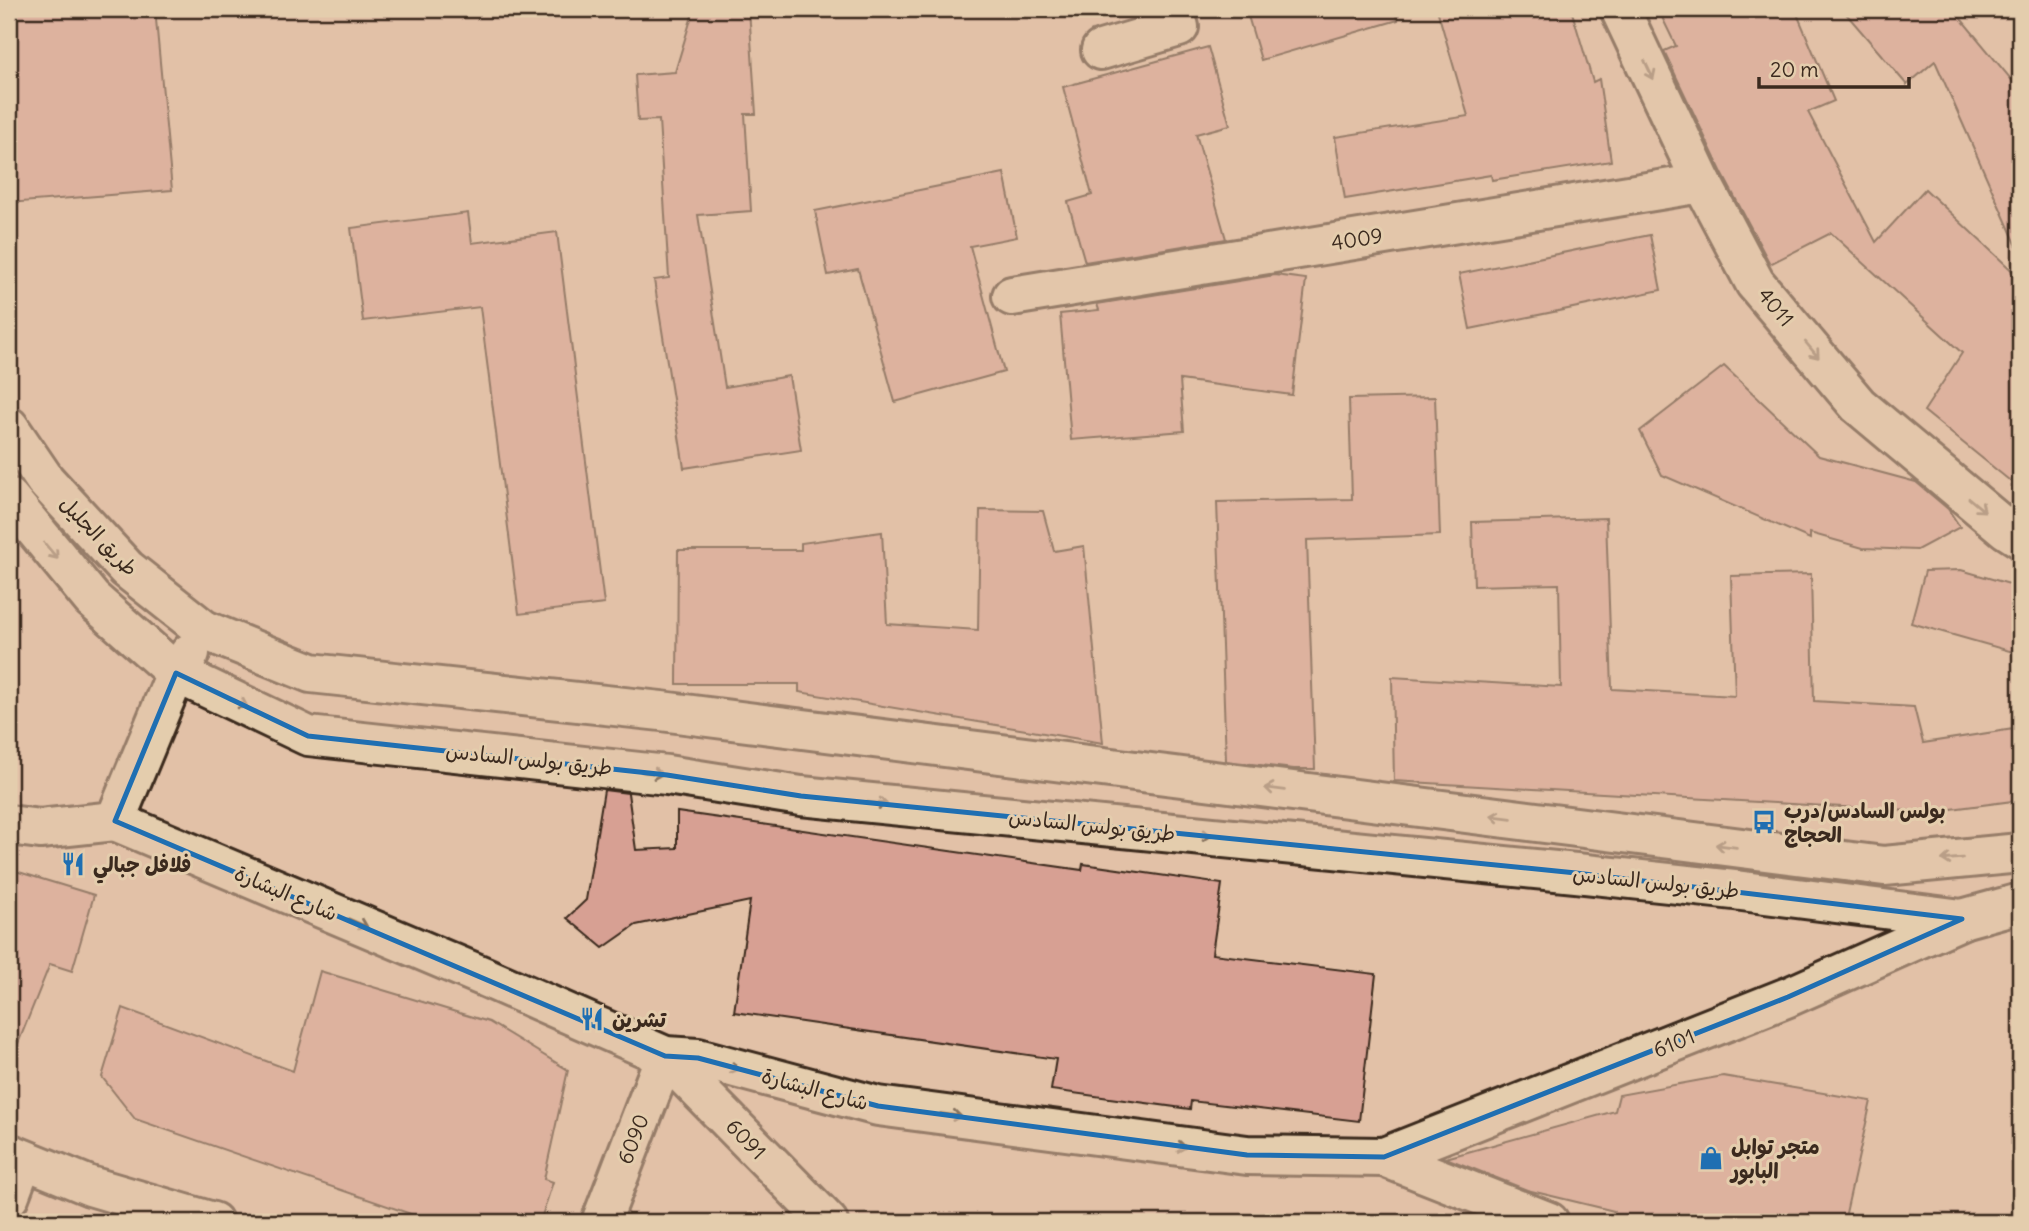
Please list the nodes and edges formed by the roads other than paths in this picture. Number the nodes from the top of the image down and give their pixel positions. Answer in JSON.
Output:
{"nodes":[{"id":1,"x":1174,"y":9,"type":"edge"},
{"id":2,"x":1620,"y":9,"type":"edge"},
{"id":3,"x":1101,"y":50,"type":"dead end"},
{"id":4,"x":1702,"y":183,"type":"junction"},
{"id":5,"x":1012,"y":296,"type":"dead end"},
{"id":6,"x":9,"y":427,"type":"edge"},
{"id":7,"x":9,"y":498,"type":"edge"},
{"id":8,"x":2020,"y":538,"type":"edge"},
{"id":9,"x":204,"y":631,"type":"junction"},
{"id":10,"x":176,"y":673,"type":"junction"},
{"id":11,"x":115,"y":821,"type":"junction"},
{"id":12,"x":9,"y":825,"type":"edge"},
{"id":13,"x":2020,"y":853,"type":"edge"},
{"id":14,"x":2020,"y":903,"type":"edge"},
{"id":15,"x":1962,"y":919,"type":"junction"},
{"id":16,"x":665,"y":1056,"type":"junction"},
{"id":17,"x":16,"y":1156,"type":"edge"},
{"id":18,"x":1384,"y":1157,"type":"junction"},
{"id":19,"x":9,"y":1197,"type":"edge"},
{"id":20,"x":213,"y":1222,"type":"edge"},
{"id":21,"x":601,"y":1222,"type":"edge"},
{"id":22,"x":828,"y":1222,"type":"edge"},
{"id":23,"x":1549,"y":1222,"type":"edge"}],
"edges":[{"from":1,"to":3,"type":"street"},
{"from":2,"to":4,"type":"street","name":"4011","one_way":true},
{"from":4,"to":5,"type":"street","name":"4009"},
{"from":4,"to":8,"type":"street","name":"4011","one_way":true},
{"from":6,"to":9,"type":"street","name":"طريق الجليل"},
{"from":7,"to":10,"type":"street","name":"طريق الجليل","one_way":true},
{"from":9,"to":10,"type":"street"},
{"from":13,"to":9,"type":"street","name":"طريق بولس السادس","one_way":true},
{"from":10,"to":11,"type":"street"},
{"from":10,"to":15,"type":"street","name":"طريق بولس السادس","one_way":true},
{"from":11,"to":12,"type":"street"},
{"from":11,"to":16,"type":"street","name":"شارع البشارة","one_way":true},
{"from":14,"to":15,"type":"street","name":"طريق بولس السادس"},
{"from":15,"to":18,"type":"street","name":"6101"},
{"from":16,"to":18,"type":"street","name":"شارع البشارة","one_way":true},
{"from":16,"to":21,"type":"street","name":"6090"},
{"from":16,"to":22,"type":"street","name":"6091"},
{"from":17,"to":19,"type":"street"},
{"from":17,"to":20,"type":"street"},
{"from":18,"to":23,"type":"street","name":"شارع البشارة"}]}
